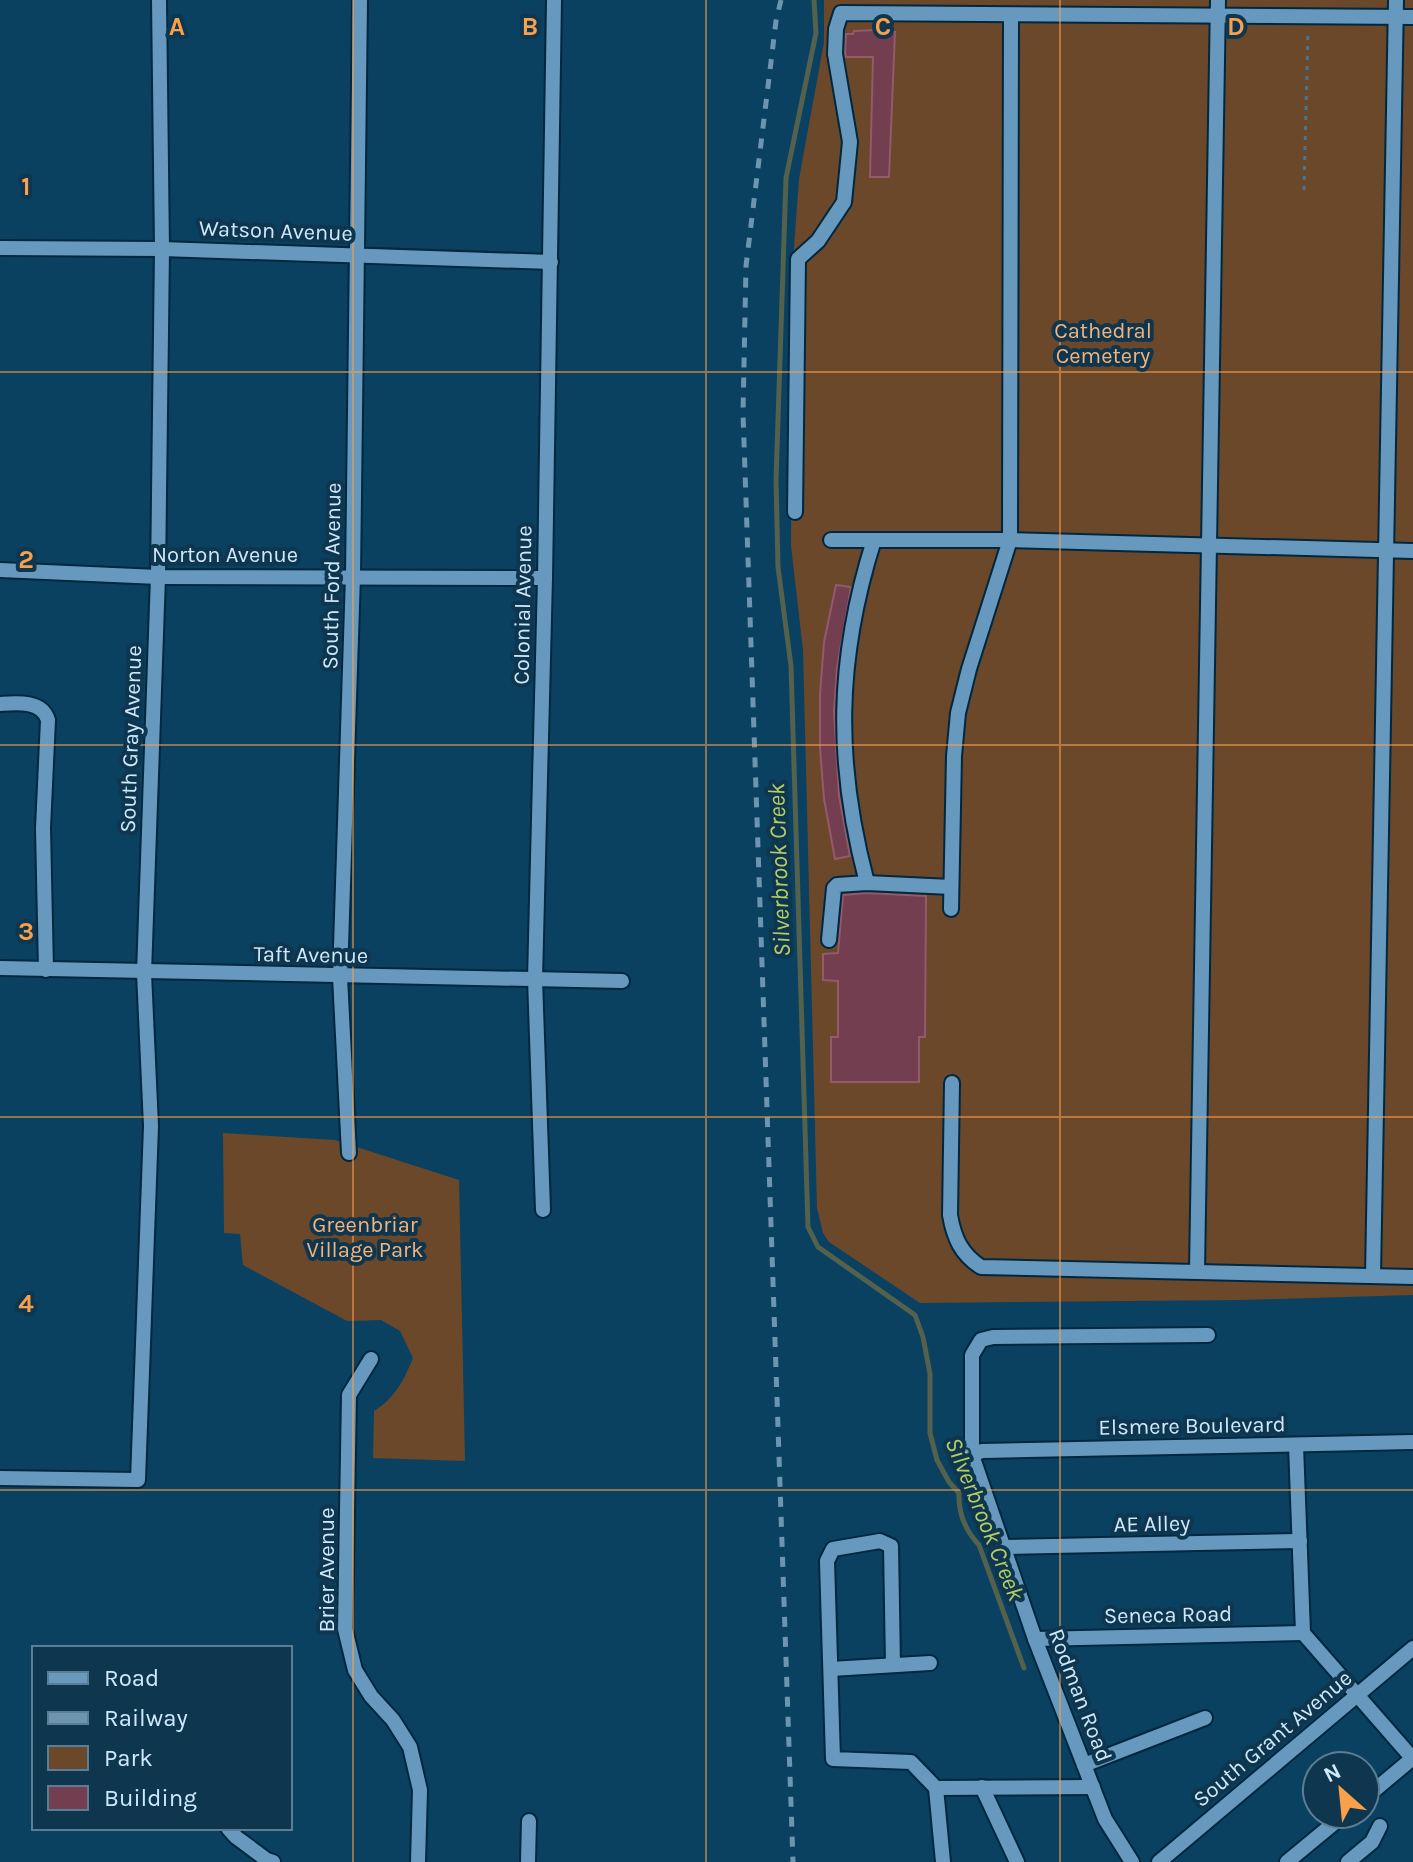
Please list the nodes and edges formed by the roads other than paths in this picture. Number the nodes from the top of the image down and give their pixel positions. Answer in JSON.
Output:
{"nodes":[{"id":1,"x":159,"y":0,"type":"edge"},
{"id":2,"x":360,"y":0,"type":"edge"},
{"id":3,"x":554,"y":0,"type":"edge"},
{"id":4,"x":1164,"y":0,"type":"edge"},
{"id":5,"x":1218,"y":0,"type":"edge"},
{"id":6,"x":1396,"y":0,"type":"edge"},
{"id":7,"x":1011,"y":15,"type":"junction"},
{"id":8,"x":1164,"y":16,"type":"junction"},
{"id":9,"x":1218,"y":16,"type":"junction"},
{"id":10,"x":1396,"y":17,"type":"junction"},
{"id":11,"x":1413,"y":17,"type":"edge"},
{"id":12,"x":0,"y":248,"type":"edge"},
{"id":13,"x":162,"y":249,"type":"junction"},
{"id":14,"x":358,"y":255,"type":"junction"},
{"id":15,"x":551,"y":262,"type":"junction"},
{"id":16,"x":795,"y":512,"type":"dead end"},
{"id":17,"x":831,"y":540,"type":"dead end"},
{"id":18,"x":874,"y":540,"type":"junction"},
{"id":19,"x":1010,"y":540,"type":"junction"},
{"id":20,"x":1211,"y":547,"type":"junction"},
{"id":21,"x":1386,"y":551,"type":"junction"},
{"id":22,"x":1413,"y":551,"type":"edge"},
{"id":23,"x":0,"y":570,"type":"edge"},
{"id":24,"x":353,"y":576,"type":"junction"},
{"id":25,"x":158,"y":577,"type":"junction"},
{"id":26,"x":545,"y":578,"type":"junction"},
{"id":27,"x":0,"y":704,"type":"edge"},
{"id":28,"x":867,"y":883,"type":"junction"},
{"id":29,"x":951,"y":887,"type":"junction"},
{"id":30,"x":951,"y":909,"type":"dead end"},
{"id":31,"x":829,"y":940,"type":"dead end"},
{"id":32,"x":0,"y":968,"type":"edge"},
{"id":33,"x":46,"y":970,"type":"junction"},
{"id":34,"x":144,"y":973,"type":"junction"},
{"id":35,"x":340,"y":977,"type":"junction"},
{"id":36,"x":535,"y":979,"type":"junction"},
{"id":37,"x":622,"y":981,"type":"dead end"},
{"id":38,"x":952,"y":1083,"type":"dead end"},
{"id":39,"x":349,"y":1153,"type":"dead end"},
{"id":40,"x":543,"y":1210,"type":"dead end"},
{"id":41,"x":1197,"y":1271,"type":"junction"},
{"id":42,"x":1373,"y":1276,"type":"junction"},
{"id":43,"x":1413,"y":1277,"type":"edge"},
{"id":44,"x":1208,"y":1335,"type":"dead end"},
{"id":45,"x":371,"y":1359,"type":"dead end"},
{"id":46,"x":1413,"y":1442,"type":"edge"},
{"id":47,"x":1296,"y":1445,"type":"junction"},
{"id":48,"x":972,"y":1455,"type":"junction"},
{"id":49,"x":0,"y":1478,"type":"edge"},
{"id":50,"x":1300,"y":1541,"type":"junction"},
{"id":51,"x":1004,"y":1547,"type":"junction"},
{"id":52,"x":1303,"y":1633,"type":"junction"},
{"id":53,"x":1035,"y":1639,"type":"junction"},
{"id":54,"x":1413,"y":1648,"type":"edge"},
{"id":55,"x":930,"y":1663,"type":"dead end"},
{"id":56,"x":893,"y":1665,"type":"junction"},
{"id":57,"x":831,"y":1669,"type":"junction"},
{"id":58,"x":1356,"y":1695,"type":"junction"},
{"id":59,"x":1205,"y":1718,"type":"dead end"},
{"id":60,"x":1413,"y":1759,"type":"edge"},
{"id":61,"x":1084,"y":1765,"type":"junction"},
{"id":62,"x":1381,"y":1785,"type":"edge"},
{"id":63,"x":982,"y":1787,"type":"junction"},
{"id":64,"x":1093,"y":1787,"type":"junction"},
{"id":65,"x":936,"y":1788,"type":"junction"},
{"id":66,"x":529,"y":1821,"type":"dead end"},
{"id":67,"x":230,"y":1830,"type":"edge"},
{"id":68,"x":1326,"y":1830,"type":"edge"},
{"id":69,"x":1378,"y":1830,"type":"edge"},
{"id":70,"x":273,"y":1862,"type":"edge"},
{"id":71,"x":418,"y":1862,"type":"edge"},
{"id":72,"x":528,"y":1862,"type":"edge"},
{"id":73,"x":943,"y":1862,"type":"edge"},
{"id":74,"x":1017,"y":1862,"type":"edge"},
{"id":75,"x":1132,"y":1862,"type":"edge"},
{"id":76,"x":1159,"y":1862,"type":"edge"},
{"id":77,"x":1287,"y":1862,"type":"edge"},
{"id":78,"x":1348,"y":1862,"type":"edge"}],
"edges":[{"from":1,"to":13,"type":"street","name":"South Gray Avenue"},
{"from":2,"to":14,"type":"street","name":"South Ford Avenue"},
{"from":3,"to":15,"type":"street","name":"Colonial Avenue"},
{"from":4,"to":8,"type":"street"},
{"from":5,"to":9,"type":"street"},
{"from":6,"to":10,"type":"street"},
{"from":7,"to":8,"type":"street"},
{"from":7,"to":16,"type":"street"},
{"from":7,"to":19,"type":"street"},
{"from":8,"to":9,"type":"street"},
{"from":9,"to":10,"type":"street"},
{"from":9,"to":20,"type":"street"},
{"from":10,"to":11,"type":"street"},
{"from":10,"to":21,"type":"street"},
{"from":12,"to":13,"type":"street","name":"Watson Avenue"},
{"from":13,"to":14,"type":"street","name":"Watson Avenue"},
{"from":13,"to":25,"type":"street","name":"South Gray Avenue"},
{"from":14,"to":15,"type":"street","name":"Watson Avenue"},
{"from":14,"to":24,"type":"street","name":"South Ford Avenue"},
{"from":15,"to":26,"type":"street","name":"Colonial Avenue"},
{"from":17,"to":18,"type":"street"},
{"from":18,"to":19,"type":"street"},
{"from":18,"to":28,"type":"street"},
{"from":19,"to":20,"type":"street"},
{"from":19,"to":29,"type":"street"},
{"from":20,"to":21,"type":"street"},
{"from":20,"to":41,"type":"street"},
{"from":21,"to":22,"type":"street"},
{"from":21,"to":42,"type":"street"},
{"from":23,"to":25,"type":"street","name":"Norton Avenue"},
{"from":24,"to":25,"type":"street","name":"Norton Avenue"},
{"from":24,"to":26,"type":"street","name":"Norton Avenue"},
{"from":24,"to":35,"type":"street","name":"South Ford Avenue"},
{"from":25,"to":34,"type":"street","name":"South Gray Avenue"},
{"from":26,"to":36,"type":"street","name":"Colonial Avenue"},
{"from":27,"to":33,"type":"street"},
{"from":28,"to":29,"type":"street"},
{"from":28,"to":31,"type":"street"},
{"from":29,"to":30,"type":"street"},
{"from":32,"to":33,"type":"street","name":"Taft Avenue"},
{"from":33,"to":34,"type":"street","name":"Taft Avenue"},
{"from":34,"to":35,"type":"street","name":"Taft Avenue"},
{"from":34,"to":49,"type":"street","name":"South Gray Avenue"},
{"from":35,"to":36,"type":"street","name":"Taft Avenue"},
{"from":35,"to":39,"type":"street","name":"South Ford Avenue"},
{"from":36,"to":37,"type":"street","name":"Taft Avenue"},
{"from":36,"to":40,"type":"street","name":"Colonial Avenue"},
{"from":38,"to":41,"type":"street"},
{"from":41,"to":42,"type":"street"},
{"from":42,"to":43,"type":"street"},
{"from":44,"to":48,"type":"street","name":"Rodman Road"},
{"from":45,"to":71,"type":"street","name":"Brier Avenue"},
{"from":46,"to":47,"type":"street","name":"Elsmere Boulevard"},
{"from":47,"to":48,"type":"street","name":"Elsmere Boulevard"},
{"from":47,"to":50,"type":"street"},
{"from":48,"to":51,"type":"street","name":"Rodman Road"},
{"from":50,"to":51,"type":"street","name":"AE Alley"},
{"from":50,"to":52,"type":"street"},
{"from":51,"to":53,"type":"street","name":"Rodman Road"},
{"from":52,"to":53,"type":"street","name":"Seneca Road"},
{"from":52,"to":58,"type":"street"},
{"from":53,"to":61,"type":"street","name":"Rodman Road"},
{"from":54,"to":58,"type":"street","name":"South Grant Avenue"},
{"from":55,"to":56,"type":"street"},
{"from":56,"to":57,"type":"street"},
{"from":56,"to":57,"type":"street"},
{"from":57,"to":65,"type":"street"},
{"from":58,"to":60,"type":"street"},
{"from":58,"to":76,"type":"street","name":"South Grant Avenue"},
{"from":59,"to":61,"type":"street"},
{"from":60,"to":62,"type":"street"},
{"from":61,"to":64,"type":"street","name":"Rodman Road"},
{"from":63,"to":64,"type":"street"},
{"from":63,"to":65,"type":"street"},
{"from":63,"to":74,"type":"street"},
{"from":64,"to":75,"type":"street","name":"Rodman Road"},
{"from":65,"to":73,"type":"street"},
{"from":66,"to":72,"type":"street"},
{"from":67,"to":70,"type":"street"},
{"from":68,"to":77,"type":"street"},
{"from":69,"to":78,"type":"street"}]}
